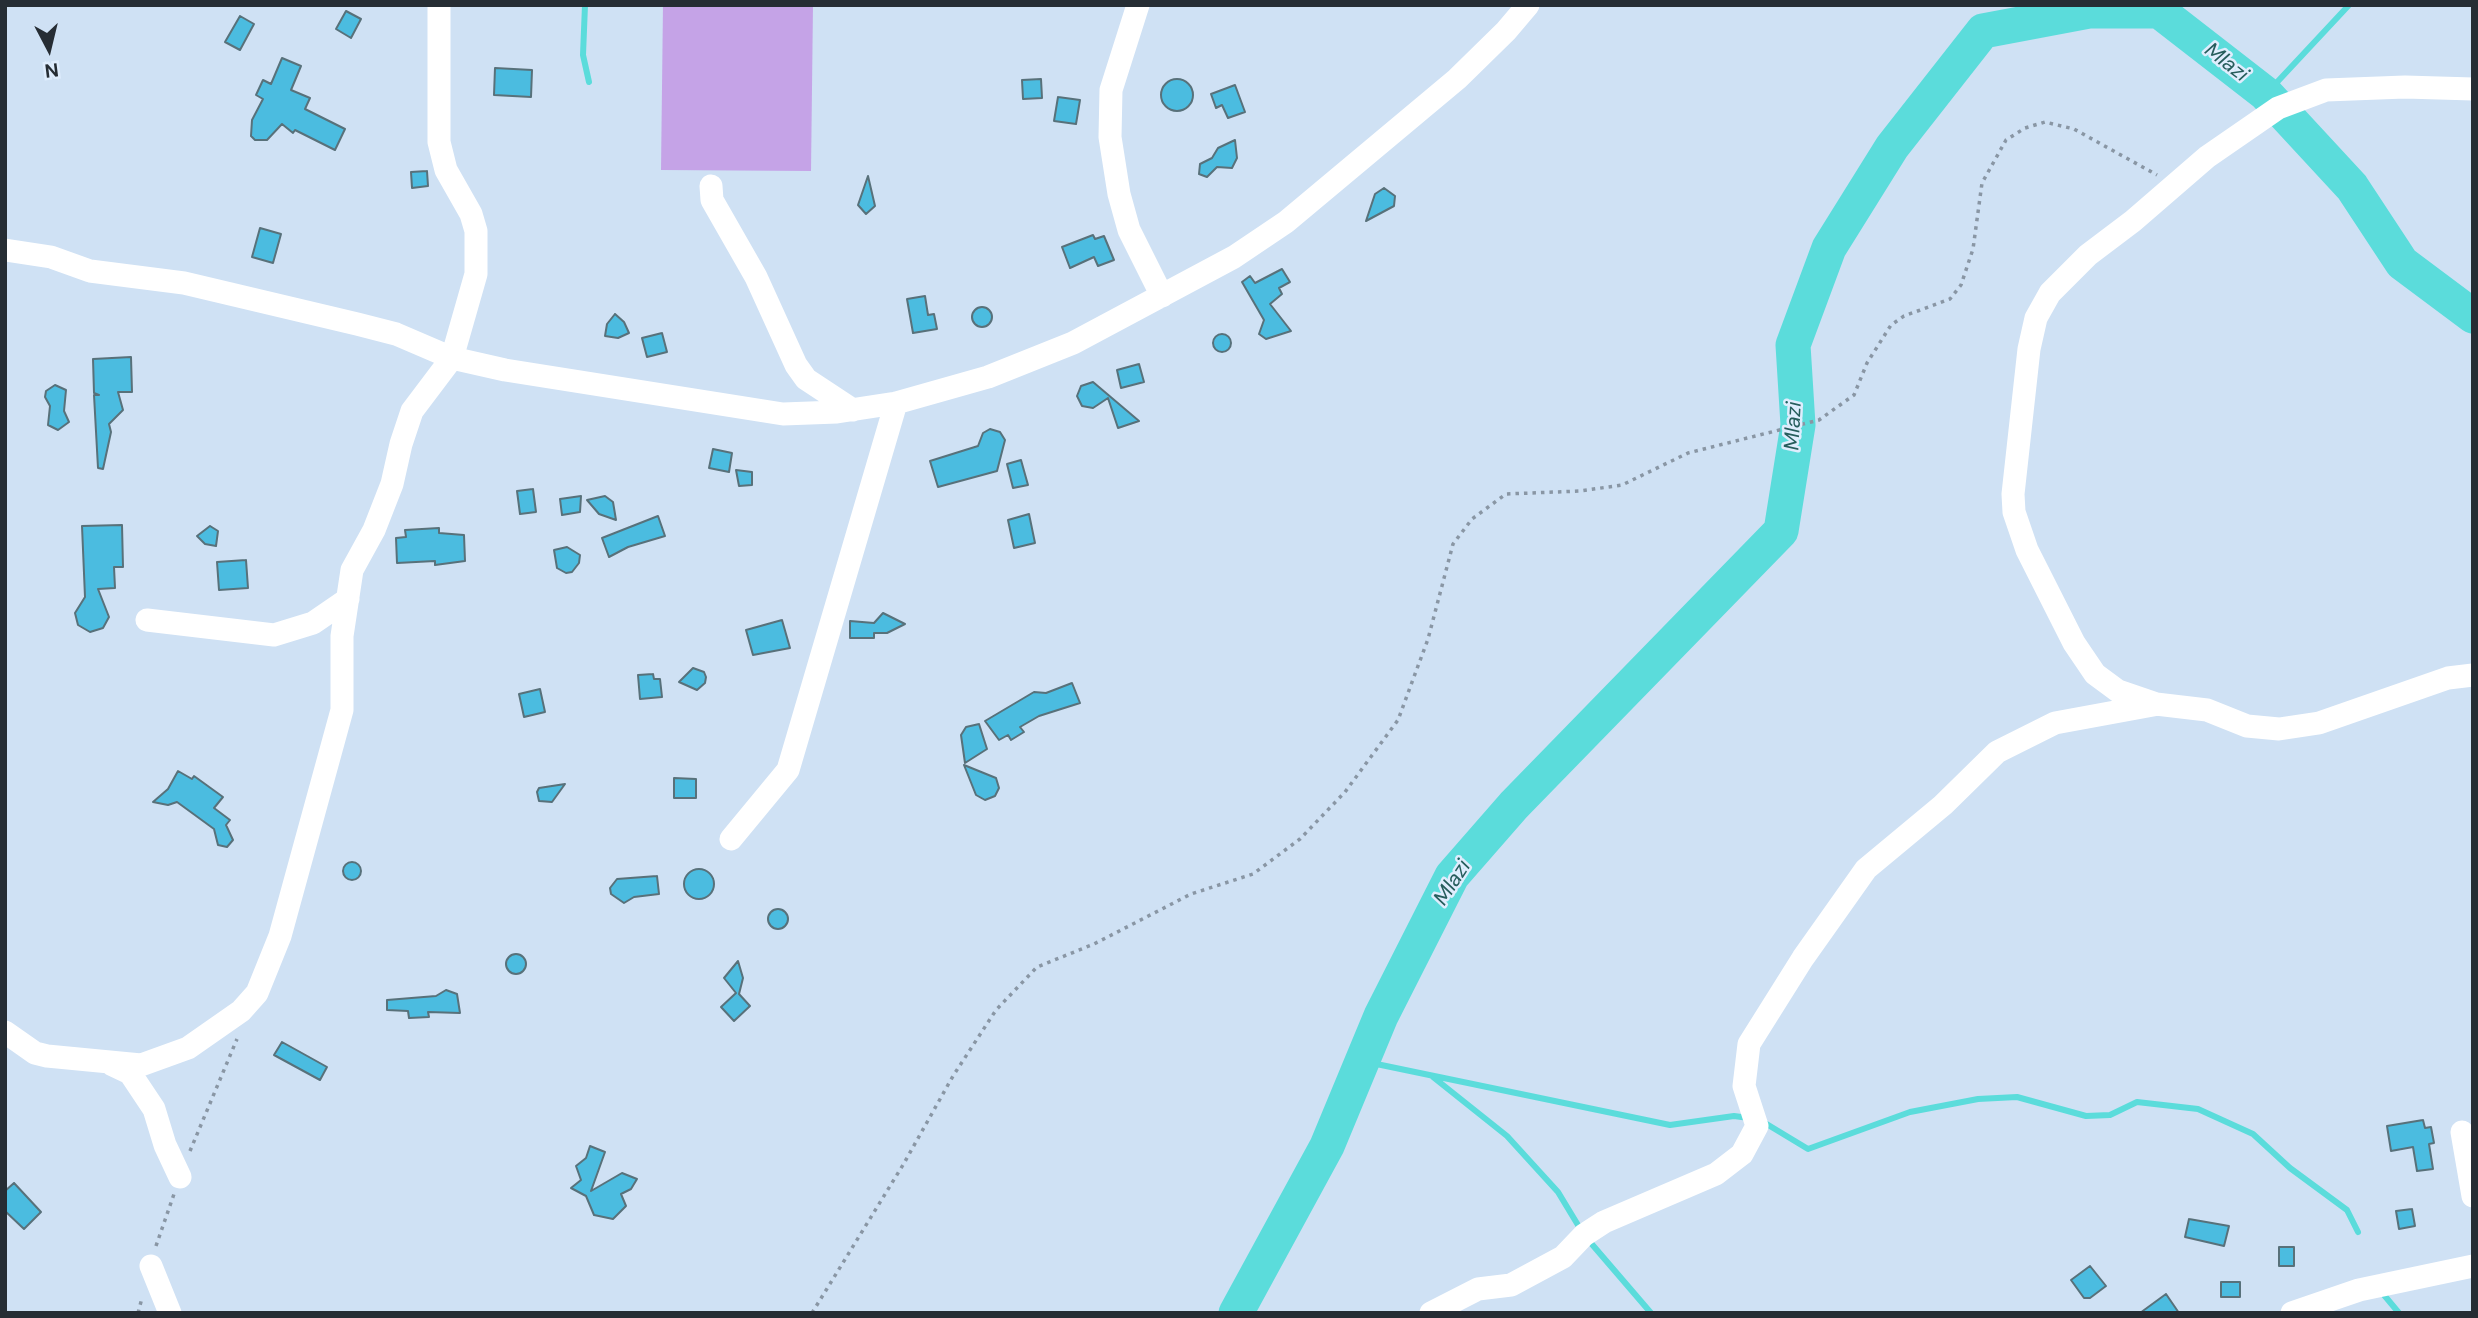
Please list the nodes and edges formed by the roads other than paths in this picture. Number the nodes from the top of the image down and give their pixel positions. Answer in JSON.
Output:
{"nodes":[{"id":1,"x":439,"y":5,"type":"edge"},
{"id":2,"x":1138,"y":5,"type":"edge"},
{"id":3,"x":1528,"y":5,"type":"edge"},
{"id":4,"x":2473,"y":89,"type":"edge"},
{"id":5,"x":711,"y":186,"type":"dead end"},
{"id":6,"x":5,"y":250,"type":"edge"},
{"id":7,"x":1162,"y":296,"type":"junction"},
{"id":8,"x":453,"y":358,"type":"junction"},
{"id":9,"x":896,"y":403,"type":"junction"},
{"id":10,"x":853,"y":410,"type":"junction"},
{"id":11,"x":348,"y":600,"type":"junction"},
{"id":12,"x":147,"y":620,"type":"dead end"},
{"id":13,"x":2473,"y":675,"type":"edge"},
{"id":14,"x":2156,"y":704,"type":"junction"},
{"id":15,"x":731,"y":839,"type":"dead end"},
{"id":16,"x":5,"y":1032,"type":"edge"},
{"id":17,"x":165,"y":1059,"type":"junction"},
{"id":18,"x":111,"y":1064,"type":"junction"},
{"id":19,"x":153,"y":1109,"type":"junction"},
{"id":20,"x":2462,"y":1132,"type":"dead end"},
{"id":21,"x":180,"y":1177,"type":"dead end"},
{"id":22,"x":2473,"y":1196,"type":"edge"},
{"id":23,"x":151,"y":1266,"type":"dead end"},
{"id":24,"x":2473,"y":1266,"type":"edge"},
{"id":25,"x":170,"y":1313,"type":"edge"},
{"id":26,"x":1432,"y":1313,"type":"edge"},
{"id":27,"x":2292,"y":1313,"type":"edge"}],
"edges":[{"from":1,"to":8,"type":"street"},
{"from":2,"to":7,"type":"street"},
{"from":3,"to":7,"type":"street"},
{"from":4,"to":14,"type":"street"},
{"from":5,"to":10,"type":"street"},
{"from":6,"to":8,"type":"street"},
{"from":7,"to":9,"type":"street"},
{"from":8,"to":10,"type":"street"},
{"from":8,"to":11,"type":"street"},
{"from":9,"to":10,"type":"street"},
{"from":9,"to":15,"type":"street"},
{"from":11,"to":12,"type":"street"},
{"from":11,"to":17,"type":"street"},
{"from":13,"to":14,"type":"street"},
{"from":14,"to":26,"type":"street"},
{"from":16,"to":18,"type":"street"},
{"from":17,"to":18,"type":"street"},
{"from":17,"to":19,"type":"street"},
{"from":18,"to":19,"type":"street"},
{"from":19,"to":21,"type":"street"},
{"from":20,"to":22,"type":"street"},
{"from":23,"to":25,"type":"street"},
{"from":24,"to":27,"type":"street"}]}
